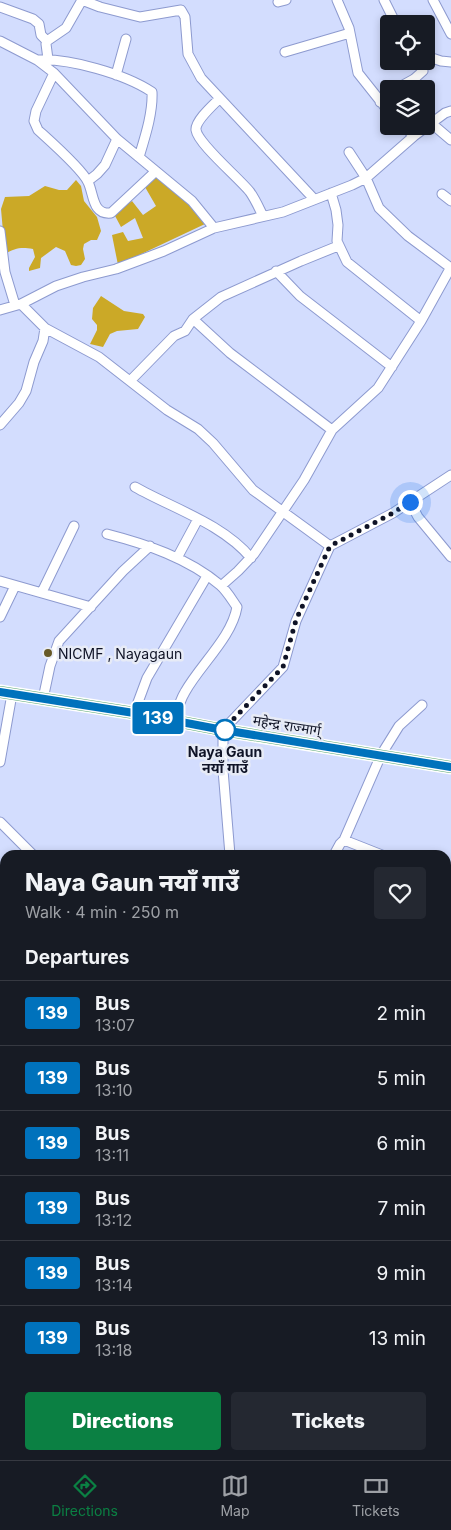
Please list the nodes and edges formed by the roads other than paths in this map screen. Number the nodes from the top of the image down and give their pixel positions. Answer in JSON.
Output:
{"nodes":[{"id":1,"x":82,"y":0,"type":"edge"},
{"id":2,"x":337,"y":0,"type":"edge"},
{"id":3,"x":384,"y":0,"type":"edge"},
{"id":4,"x":433,"y":0,"type":"edge"},
{"id":5,"x":0,"y":7,"type":"edge"},
{"id":6,"x":392,"y":15,"type":"edge"},
{"id":7,"x":350,"y":33,"type":"junction"},
{"id":8,"x":451,"y":34,"type":"edge"},
{"id":9,"x":126,"y":39,"type":"dead end"},
{"id":10,"x":0,"y":41,"type":"edge"},
{"id":11,"x":47,"y":41,"type":"junction"},
{"id":12,"x":285,"y":52,"type":"dead end"},
{"id":13,"x":48,"y":59,"type":"junction"},
{"id":14,"x":435,"y":59,"type":"edge"},
{"id":15,"x":37,"y":60,"type":"junction"},
{"id":16,"x":441,"y":61,"type":"junction"},
{"id":17,"x":451,"y":62,"type":"edge"},
{"id":18,"x":423,"y":71,"type":"joint"},
{"id":19,"x":54,"y":73,"type":"junction"},
{"id":20,"x":116,"y":75,"type":"junction"},
{"id":21,"x":412,"y":80,"type":"edge"},
{"id":22,"x":219,"y":99,"type":"junction"},
{"id":23,"x":380,"y":102,"type":"edge"},
{"id":24,"x":451,"y":111,"type":"edge"},
{"id":25,"x":435,"y":120,"type":"edge"},
{"id":26,"x":435,"y":126,"type":"edge"},
{"id":27,"x":414,"y":136,"type":"edge"},
{"id":28,"x":117,"y":139,"type":"junction"},
{"id":29,"x":451,"y":140,"type":"edge"},
{"id":30,"x":349,"y":152,"type":"dead end"},
{"id":31,"x":138,"y":157,"type":"junction"},
{"id":32,"x":156,"y":171,"type":"junction"},
{"id":33,"x":366,"y":178,"type":"junction"},
{"id":34,"x":88,"y":181,"type":"junction"},
{"id":35,"x":331,"y":193,"type":"junction"},
{"id":36,"x":442,"y":194,"type":"dead end"},
{"id":37,"x":314,"y":199,"type":"junction"},
{"id":38,"x":451,"y":201,"type":"edge"},
{"id":39,"x":263,"y":216,"type":"junction"},
{"id":40,"x":214,"y":228,"type":"junction"},
{"id":41,"x":0,"y":231,"type":"edge"},
{"id":42,"x":338,"y":246,"type":"junction"},
{"id":43,"x":451,"y":268,"type":"edge"},
{"id":44,"x":276,"y":271,"type":"junction"},
{"id":45,"x":18,"y":305,"type":"junction"},
{"id":46,"x":0,"y":310,"type":"edge"},
{"id":47,"x":193,"y":319,"type":"junction"},
{"id":48,"x":421,"y":321,"type":"junction"},
{"id":49,"x":45,"y":328,"type":"junction"},
{"id":50,"x":392,"y":367,"type":"junction"},
{"id":51,"x":130,"y":381,"type":"junction"},
{"id":52,"x":0,"y":425,"type":"edge"},
{"id":53,"x":332,"y":430,"type":"junction"},
{"id":54,"x":451,"y":474,"type":"edge"},
{"id":55,"x":135,"y":488,"type":"dead end"},
{"id":56,"x":410,"y":502,"type":"junction"},
{"id":57,"x":283,"y":512,"type":"junction"},
{"id":58,"x":198,"y":519,"type":"junction"},
{"id":59,"x":74,"y":526,"type":"dead end"},
{"id":60,"x":107,"y":534,"type":"dead end"},
{"id":61,"x":150,"y":546,"type":"junction"},
{"id":62,"x":330,"y":546,"type":"junction"},
{"id":63,"x":177,"y":558,"type":"junction"},
{"id":64,"x":250,"y":558,"type":"junction"},
{"id":65,"x":451,"y":558,"type":"edge"},
{"id":66,"x":206,"y":576,"type":"junction"},
{"id":67,"x":0,"y":582,"type":"edge"},
{"id":68,"x":15,"y":586,"type":"junction"},
{"id":69,"x":221,"y":586,"type":"junction"},
{"id":70,"x":42,"y":592,"type":"junction"},
{"id":71,"x":91,"y":607,"type":"junction"},
{"id":72,"x":0,"y":617,"type":"edge"},
{"id":73,"x":6,"y":693,"type":"edge"},
{"id":74,"x":43,"y":699,"type":"junction"},
{"id":75,"x":422,"y":705,"type":"dead end"},
{"id":76,"x":134,"y":713,"type":"junction"},
{"id":77,"x":174,"y":721,"type":"junction"},
{"id":78,"x":223,"y":730,"type":"junction"},
{"id":79,"x":381,"y":755,"type":"junction"},
{"id":80,"x":0,"y":762,"type":"edge"},
{"id":81,"x":451,"y":767,"type":"edge"},
{"id":82,"x":0,"y":822,"type":"edge"},
{"id":83,"x":344,"y":840,"type":"junction"},
{"id":84,"x":28,"y":850,"type":"edge"},
{"id":85,"x":230,"y":850,"type":"edge"},
{"id":86,"x":337,"y":850,"type":"edge"},
{"id":87,"x":369,"y":850,"type":"edge"}],
"edges":[{"from":1,"to":11,"type":"street"},
{"from":1,"to":22,"type":"street"},
{"from":2,"to":7,"type":"street"},
{"from":3,"to":6,"type":"street"},
{"from":4,"to":8,"type":"street"},
{"from":5,"to":11,"type":"street"},
{"from":7,"to":12,"type":"street"},
{"from":7,"to":23,"type":"street"},
{"from":9,"to":20,"type":"street"},
{"from":10,"to":15,"type":"street"},
{"from":11,"to":13,"type":"street"},
{"from":13,"to":15,"type":"street"},
{"from":13,"to":20,"type":"street"},
{"from":14,"to":16,"type":"street"},
{"from":15,"to":19,"type":"street"},
{"from":16,"to":17,"type":"street"},
{"from":16,"to":18,"type":"street"},
{"from":18,"to":21,"type":"street"},
{"from":19,"to":28,"type":"street"},
{"from":19,"to":34,"type":"street"},
{"from":20,"to":31,"type":"street"},
{"from":22,"to":37,"type":"street"},
{"from":22,"to":39,"type":"street"},
{"from":24,"to":25,"type":"street"},
{"from":26,"to":29,"type":"street"},
{"from":27,"to":33,"type":"street"},
{"from":28,"to":31,"type":"street"},
{"from":28,"to":34,"type":"street"},
{"from":30,"to":33,"type":"street"},
{"from":31,"to":32,"type":"street"},
{"from":32,"to":34,"type":"street"},
{"from":32,"to":40,"type":"street"},
{"from":33,"to":35,"type":"street"},
{"from":33,"to":43,"type":"street"},
{"from":35,"to":37,"type":"street"},
{"from":35,"to":42,"type":"street"},
{"from":36,"to":38,"type":"street"},
{"from":37,"to":39,"type":"street"},
{"from":39,"to":40,"type":"street"},
{"from":40,"to":45,"type":"street"},
{"from":41,"to":45,"type":"street"},
{"from":42,"to":44,"type":"street"},
{"from":42,"to":48,"type":"street"},
{"from":43,"to":48,"type":"street"},
{"from":44,"to":47,"type":"street"},
{"from":44,"to":50,"type":"street"},
{"from":45,"to":46,"type":"street"},
{"from":45,"to":49,"type":"street"},
{"from":47,"to":51,"type":"street"},
{"from":47,"to":53,"type":"street"},
{"from":48,"to":50,"type":"street"},
{"from":49,"to":51,"type":"street"},
{"from":49,"to":52,"type":"street"},
{"from":50,"to":53,"type":"street"},
{"from":51,"to":57,"type":"street"},
{"from":53,"to":57,"type":"street"},
{"from":54,"to":56,"type":"street"},
{"from":55,"to":58,"type":"street"},
{"from":56,"to":62,"type":"street"},
{"from":56,"to":65,"type":"street"},
{"from":57,"to":62,"type":"street"},
{"from":57,"to":64,"type":"street"},
{"from":58,"to":63,"type":"street"},
{"from":58,"to":64,"type":"street"},
{"from":59,"to":70,"type":"street"},
{"from":60,"to":61,"type":"street"},
{"from":61,"to":63,"type":"street"},
{"from":61,"to":71,"type":"street"},
{"from":62,"to":78,"type":"street"},
{"from":63,"to":66,"type":"street"},
{"from":64,"to":69,"type":"street"},
{"from":66,"to":69,"type":"street"},
{"from":66,"to":76,"type":"street"},
{"from":67,"to":68,"type":"street"},
{"from":68,"to":70,"type":"street"},
{"from":68,"to":72,"type":"street"},
{"from":69,"to":77,"type":"street"},
{"from":70,"to":71,"type":"street"},
{"from":71,"to":74,"type":"street"},
{"from":73,"to":74,"type":"highway","name":"महेन्द्र राज्मार्ग्"},
{"from":73,"to":80,"type":"street"},
{"from":74,"to":76,"type":"highway","name":"महेन्द्र राज्मार्ग्"},
{"from":75,"to":79,"type":"street"},
{"from":76,"to":77,"type":"highway","name":"महेन्द्र राज्मार्ग्"},
{"from":77,"to":78,"type":"highway","name":"महेन्द्र राज्मार्ग्"},
{"from":78,"to":79,"type":"highway","name":"महेन्द्र राज्मार्ग्"},
{"from":78,"to":85,"type":"street"},
{"from":79,"to":81,"type":"highway","name":"महेन्द्र राज्मार्ग्"},
{"from":79,"to":83,"type":"street"},
{"from":82,"to":84,"type":"street"},
{"from":83,"to":86,"type":"street"},
{"from":83,"to":87,"type":"street"}]}
